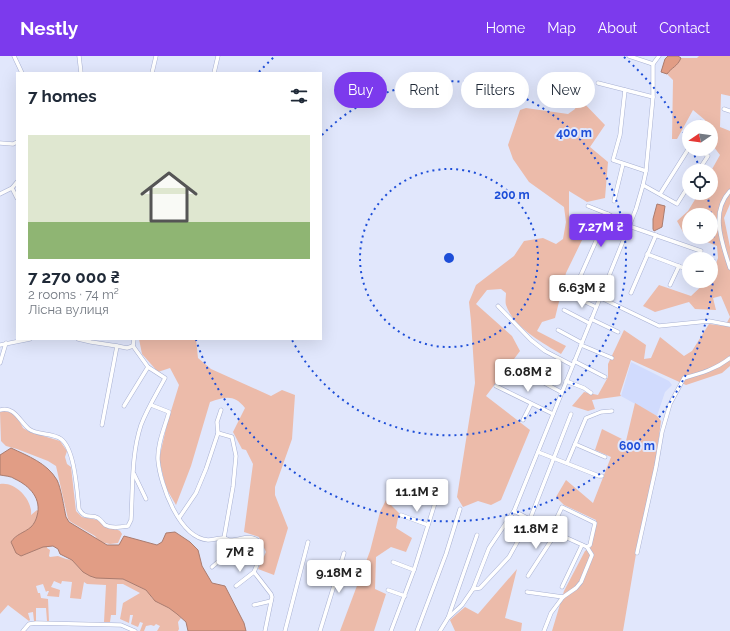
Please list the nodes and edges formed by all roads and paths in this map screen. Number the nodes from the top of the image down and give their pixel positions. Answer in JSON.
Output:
{"nodes":[{"id":1,"x":14,"y":56,"type":"edge"},
{"id":2,"x":79,"y":56,"type":"edge"},
{"id":3,"x":156,"y":56,"type":"edge"},
{"id":4,"x":218,"y":56,"type":"edge"},
{"id":5,"x":629,"y":56,"type":"edge"},
{"id":6,"x":658,"y":56,"type":"edge"},
{"id":7,"x":653,"y":64,"type":"junction"},
{"id":8,"x":22,"y":72,"type":"edge"},
{"id":9,"x":81,"y":72,"type":"edge"},
{"id":10,"x":152,"y":72,"type":"edge"},
{"id":11,"x":214,"y":72,"type":"edge"},
{"id":12,"x":598,"y":83,"type":"dead end"},
{"id":13,"x":625,"y":90,"type":"junction"},
{"id":14,"x":653,"y":97,"type":"junction"},
{"id":15,"x":724,"y":109,"type":"dead end"},
{"id":16,"x":730,"y":111,"type":"edge"},
{"id":17,"x":16,"y":142,"type":"edge"},
{"id":18,"x":0,"y":143,"type":"edge"},
{"id":19,"x":684,"y":156,"type":"edge"},
{"id":20,"x":623,"y":164,"type":"junction"},
{"id":21,"x":646,"y":171,"type":"junction"},
{"id":22,"x":16,"y":183,"type":"edge"},
{"id":23,"x":643,"y":185,"type":"junction"},
{"id":24,"x":12,"y":188,"type":"junction"},
{"id":25,"x":730,"y":191,"type":"edge"},
{"id":26,"x":0,"y":194,"type":"edge"},
{"id":27,"x":660,"y":194,"type":"junction"},
{"id":28,"x":16,"y":196,"type":"edge"},
{"id":29,"x":682,"y":196,"type":"edge"},
{"id":30,"x":614,"y":201,"type":"dead end"},
{"id":31,"x":588,"y":206,"type":"dead end"},
{"id":32,"x":608,"y":214,"type":"junction"},
{"id":33,"x":629,"y":226,"type":"junction"},
{"id":34,"x":656,"y":235,"type":"junction"},
{"id":35,"x":701,"y":251,"type":"dead end"},
{"id":36,"x":647,"y":254,"type":"junction"},
{"id":37,"x":679,"y":266,"type":"junction"},
{"id":38,"x":682,"y":267,"type":"edge"},
{"id":39,"x":730,"y":268,"type":"edge"},
{"id":40,"x":670,"y":285,"type":"dead end"},
{"id":41,"x":603,"y":290,"type":"junction"},
{"id":42,"x":631,"y":293,"type":"dead end"},
{"id":43,"x":575,"y":297,"type":"dead end"},
{"id":44,"x":599,"y":297,"type":"junction"},
{"id":45,"x":498,"y":306,"type":"dead end"},
{"id":46,"x":596,"y":307,"type":"junction"},
{"id":47,"x":564,"y":310,"type":"dead end"},
{"id":48,"x":590,"y":321,"type":"junction"},
{"id":49,"x":730,"y":325,"type":"edge"},
{"id":50,"x":558,"y":330,"type":"dead end"},
{"id":51,"x":618,"y":332,"type":"dead end"},
{"id":52,"x":22,"y":340,"type":"edge"},
{"id":53,"x":82,"y":340,"type":"edge"},
{"id":54,"x":134,"y":340,"type":"edge"},
{"id":55,"x":6,"y":343,"type":"junction"},
{"id":56,"x":0,"y":344,"type":"edge"},
{"id":57,"x":581,"y":344,"type":"junction"},
{"id":58,"x":117,"y":346,"type":"junction"},
{"id":59,"x":133,"y":346,"type":"junction"},
{"id":60,"x":612,"y":358,"type":"dead end"},
{"id":61,"x":730,"y":358,"type":"edge"},
{"id":62,"x":574,"y":361,"type":"junction"},
{"id":63,"x":0,"y":363,"type":"edge"},
{"id":64,"x":572,"y":366,"type":"junction"},
{"id":65,"x":148,"y":367,"type":"junction"},
{"id":66,"x":520,"y":370,"type":"dead end"},
{"id":67,"x":605,"y":377,"type":"dead end"},
{"id":68,"x":566,"y":381,"type":"junction"},
{"id":69,"x":496,"y":386,"type":"dead end"},
{"id":70,"x":561,"y":392,"type":"junction"},
{"id":71,"x":591,"y":393,"type":"dead end"},
{"id":72,"x":151,"y":404,"type":"junction"},
{"id":73,"x":531,"y":404,"type":"junction"},
{"id":74,"x":124,"y":406,"type":"dead end"},
{"id":75,"x":0,"y":410,"type":"edge"},
{"id":76,"x":221,"y":410,"type":"dead end"},
{"id":77,"x":612,"y":411,"type":"dead end"},
{"id":78,"x":553,"y":414,"type":"junction"},
{"id":79,"x":571,"y":414,"type":"dead end"},
{"id":80,"x":523,"y":420,"type":"dead end"},
{"id":81,"x":102,"y":426,"type":"dead end"},
{"id":82,"x":218,"y":433,"type":"junction"},
{"id":83,"x":575,"y":444,"type":"junction"},
{"id":84,"x":538,"y":452,"type":"junction"},
{"id":85,"x":605,"y":457,"type":"dead end"},
{"id":86,"x":554,"y":458,"type":"junction"},
{"id":87,"x":567,"y":463,"type":"junction"},
{"id":88,"x":133,"y":473,"type":"junction"},
{"id":89,"x":602,"y":476,"type":"dead end"},
{"id":90,"x":411,"y":494,"type":"dead end"},
{"id":91,"x":146,"y":498,"type":"dead end"},
{"id":92,"x":460,"y":509,"type":"dead end"},
{"id":93,"x":514,"y":511,"type":"junction"},
{"id":94,"x":401,"y":515,"type":"dead end"},
{"id":95,"x":179,"y":518,"type":"junction"},
{"id":96,"x":530,"y":519,"type":"junction"},
{"id":97,"x":428,"y":525,"type":"junction"},
{"id":98,"x":552,"y":530,"type":"junction"},
{"id":99,"x":556,"y":533,"type":"junction"},
{"id":100,"x":477,"y":535,"type":"dead end"},
{"id":101,"x":224,"y":538,"type":"junction"},
{"id":102,"x":246,"y":538,"type":"junction"},
{"id":103,"x":308,"y":542,"type":"dead end"},
{"id":104,"x":582,"y":545,"type":"junction"},
{"id":105,"x":587,"y":547,"type":"junction"},
{"id":106,"x":344,"y":553,"type":"dead end"},
{"id":107,"x":636,"y":553,"type":"dead end"},
{"id":108,"x":393,"y":562,"type":"dead end"},
{"id":109,"x":212,"y":567,"type":"dead end"},
{"id":110,"x":414,"y":570,"type":"junction"},
{"id":111,"x":254,"y":572,"type":"junction"},
{"id":112,"x":528,"y":576,"type":"dead end"},
{"id":113,"x":236,"y":586,"type":"dead end"},
{"id":114,"x":562,"y":587,"type":"dead end"},
{"id":115,"x":473,"y":589,"type":"junction"},
{"id":116,"x":388,"y":590,"type":"dead end"},
{"id":117,"x":526,"y":592,"type":"dead end"},
{"id":118,"x":405,"y":596,"type":"junction"},
{"id":119,"x":563,"y":597,"type":"junction"},
{"id":120,"x":271,"y":601,"type":"junction"},
{"id":121,"x":254,"y":604,"type":"dead end"},
{"id":122,"x":448,"y":618,"type":"junction"},
{"id":123,"x":23,"y":631,"type":"edge"},
{"id":124,"x":135,"y":631,"type":"edge"},
{"id":125,"x":265,"y":631,"type":"edge"},
{"id":126,"x":285,"y":631,"type":"edge"},
{"id":127,"x":320,"y":631,"type":"edge"},
{"id":128,"x":391,"y":631,"type":"edge"},
{"id":129,"x":418,"y":631,"type":"edge"},
{"id":130,"x":440,"y":631,"type":"edge"},
{"id":131,"x":544,"y":631,"type":"edge"}],
"edges":[{"from":1,"to":8,"type":"street"},
{"from":2,"to":9,"type":"street"},
{"from":3,"to":10,"type":"street"},
{"from":4,"to":11,"type":"street"},
{"from":5,"to":7,"type":"street"},
{"from":6,"to":7,"type":"street"},
{"from":7,"to":14,"type":"street"},
{"from":12,"to":13,"type":"street"},
{"from":13,"to":14,"type":"street"},
{"from":13,"to":20,"type":"street"},
{"from":14,"to":21,"type":"street"},
{"from":15,"to":16,"type":"street"},
{"from":17,"to":18,"type":"street"},
{"from":19,"to":27,"type":"street"},
{"from":20,"to":21,"type":"street"},
{"from":20,"to":30,"type":"street"},
{"from":21,"to":23,"type":"street"},
{"from":22,"to":24,"type":"street"},
{"from":23,"to":27,"type":"street"},
{"from":23,"to":33,"type":"street"},
{"from":24,"to":26,"type":"street"},
{"from":24,"to":28,"type":"street"},
{"from":25,"to":39,"type":"street"},
{"from":27,"to":29,"type":"street"},
{"from":31,"to":32,"type":"street"},
{"from":32,"to":33,"type":"street"},
{"from":32,"to":41,"type":"street"},
{"from":33,"to":34,"type":"street"},
{"from":33,"to":41,"type":"street"},
{"from":34,"to":35,"type":"street"},
{"from":34,"to":36,"type":"street"},
{"from":36,"to":37,"type":"street"},
{"from":36,"to":42,"type":"street"},
{"from":37,"to":38,"type":"street"},
{"from":37,"to":40,"type":"street"},
{"from":41,"to":44,"type":"street"},
{"from":43,"to":46,"type":"street"},
{"from":44,"to":46,"type":"street"},
{"from":44,"to":49,"type":"street"},
{"from":45,"to":64,"type":"street"},
{"from":46,"to":48,"type":"street"},
{"from":47,"to":48,"type":"street"},
{"from":48,"to":51,"type":"street"},
{"from":48,"to":57,"type":"street"},
{"from":50,"to":57,"type":"street"},
{"from":52,"to":55,"type":"street"},
{"from":53,"to":58,"type":"street"},
{"from":54,"to":59,"type":"street"},
{"from":55,"to":56,"type":"street"},
{"from":55,"to":63,"type":"street"},
{"from":57,"to":60,"type":"street"},
{"from":57,"to":62,"type":"street"},
{"from":58,"to":59,"type":"street"},
{"from":58,"to":81,"type":"street"},
{"from":59,"to":65,"type":"street"},
{"from":61,"to":107,"type":"street"},
{"from":62,"to":64,"type":"street"},
{"from":62,"to":67,"type":"street"},
{"from":64,"to":68,"type":"street"},
{"from":65,"to":72,"type":"street"},
{"from":65,"to":74,"type":"street"},
{"from":66,"to":70,"type":"street"},
{"from":68,"to":70,"type":"street"},
{"from":68,"to":71,"type":"street"},
{"from":69,"to":73,"type":"street"},
{"from":70,"to":78,"type":"street"},
{"from":72,"to":88,"type":"street"},
{"from":72,"to":95,"type":"street"},
{"from":73,"to":78,"type":"street"},
{"from":73,"to":80,"type":"street"},
{"from":75,"to":88,"type":"street"},
{"from":76,"to":82,"type":"street"},
{"from":77,"to":83,"type":"street"},
{"from":78,"to":84,"type":"street"},
{"from":79,"to":86,"type":"street"},
{"from":82,"to":95,"type":"street"},
{"from":82,"to":101,"type":"street"},
{"from":83,"to":85,"type":"street"},
{"from":83,"to":87,"type":"street"},
{"from":84,"to":86,"type":"street"},
{"from":84,"to":93,"type":"street"},
{"from":86,"to":87,"type":"street"},
{"from":86,"to":96,"type":"street"},
{"from":87,"to":89,"type":"street"},
{"from":88,"to":91,"type":"street"},
{"from":90,"to":97,"type":"street"},
{"from":92,"to":129,"type":"street"},
{"from":93,"to":96,"type":"street"},
{"from":93,"to":115,"type":"street"},
{"from":94,"to":97,"type":"street"},
{"from":95,"to":101,"type":"street"},
{"from":96,"to":98,"type":"street"},
{"from":96,"to":115,"type":"street"},
{"from":97,"to":110,"type":"street"},
{"from":98,"to":99,"type":"street"},
{"from":98,"to":105,"type":"street"},
{"from":99,"to":104,"type":"street"},
{"from":99,"to":112,"type":"street"},
{"from":100,"to":122,"type":"street"},
{"from":101,"to":102,"type":"street"},
{"from":102,"to":109,"type":"street"},
{"from":102,"to":111,"type":"street"},
{"from":103,"to":126,"type":"street"},
{"from":104,"to":105,"type":"street"},
{"from":104,"to":114,"type":"street"},
{"from":105,"to":119,"type":"street"},
{"from":106,"to":127,"type":"street"},
{"from":108,"to":110,"type":"street"},
{"from":110,"to":118,"type":"street"},
{"from":111,"to":113,"type":"street"},
{"from":111,"to":120,"type":"street"},
{"from":115,"to":122,"type":"street"},
{"from":116,"to":118,"type":"street"},
{"from":117,"to":119,"type":"street"},
{"from":118,"to":128,"type":"street"},
{"from":119,"to":131,"type":"street"},
{"from":120,"to":121,"type":"street"},
{"from":120,"to":125,"type":"street"},
{"from":122,"to":130,"type":"street"},
{"from":123,"to":124,"type":"street"}]}
